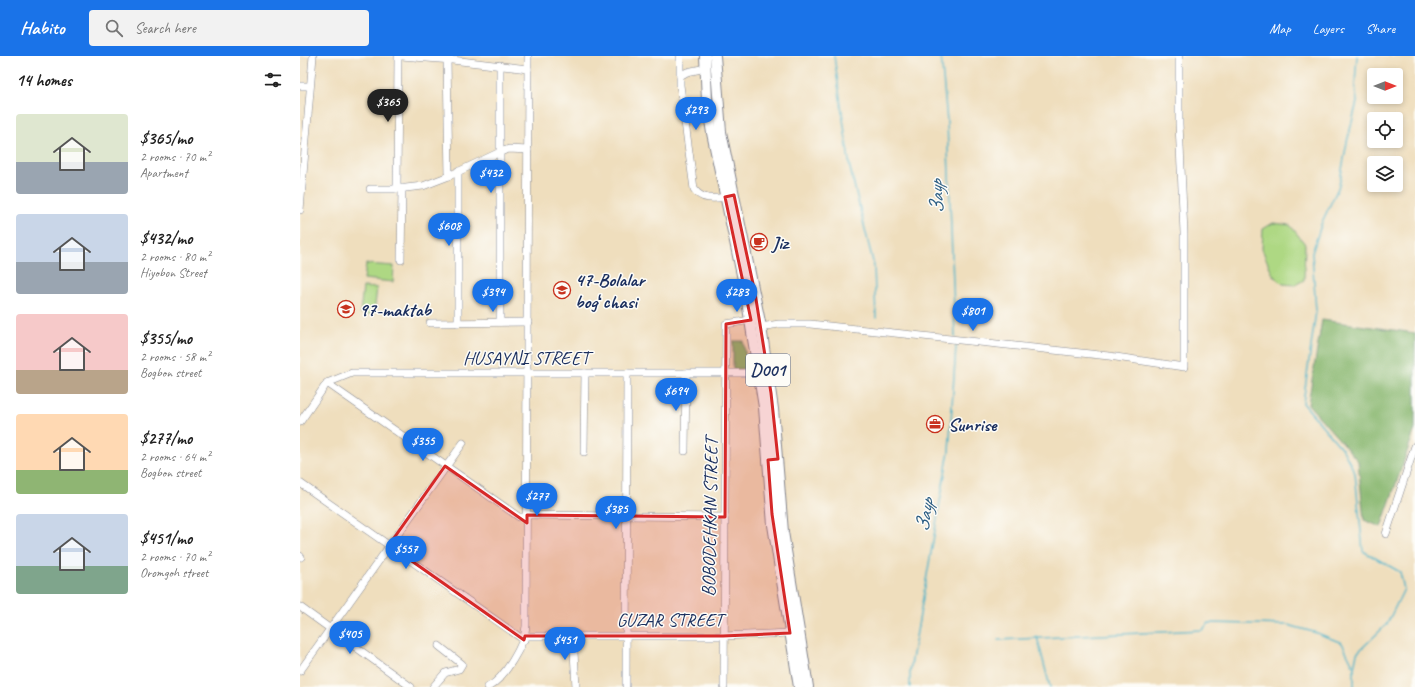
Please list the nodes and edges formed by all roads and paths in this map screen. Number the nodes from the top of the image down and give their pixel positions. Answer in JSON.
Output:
{"nodes":[{"id":1,"x":313,"y":56,"type":"edge"},
{"id":2,"x":398,"y":56,"type":"edge"},
{"id":3,"x":401,"y":56,"type":"edge"},
{"id":4,"x":528,"y":56,"type":"edge"},
{"id":5,"x":680,"y":56,"type":"edge"},
{"id":6,"x":705,"y":56,"type":"edge"},
{"id":7,"x":714,"y":56,"type":"edge"},
{"id":8,"x":1179,"y":56,"type":"edge"},
{"id":9,"x":447,"y":60,"type":"junction"},
{"id":10,"x":500,"y":65,"type":"junction"},
{"id":11,"x":706,"y":68,"type":"junction"},
{"id":12,"x":528,"y":69,"type":"junction"},
{"id":13,"x":680,"y":76,"type":"junction"},
{"id":14,"x":300,"y":86,"type":"edge"},
{"id":15,"x":310,"y":86,"type":"junction"},
{"id":16,"x":528,"y":150,"type":"junction"},
{"id":17,"x":500,"y":152,"type":"junction"},
{"id":18,"x":458,"y":171,"type":"junction"},
{"id":19,"x":449,"y":176,"type":"junction"},
{"id":20,"x":370,"y":189,"type":"dead end"},
{"id":21,"x":400,"y":189,"type":"junction"},
{"id":22,"x":729,"y":196,"type":"junction"},
{"id":23,"x":300,"y":210,"type":"edge"},
{"id":24,"x":401,"y":260,"type":"dead end"},
{"id":25,"x":751,"y":320,"type":"junction"},
{"id":26,"x":500,"y":322,"type":"junction"},
{"id":27,"x":528,"y":322,"type":"junction"},
{"id":28,"x":430,"y":323,"type":"dead end"},
{"id":29,"x":458,"y":323,"type":"junction"},
{"id":30,"x":761,"y":327,"type":"junction"},
{"id":31,"x":585,"y":373,"type":"junction"},
{"id":32,"x":627,"y":373,"type":"junction"},
{"id":33,"x":686,"y":373,"type":"junction"},
{"id":34,"x":726,"y":373,"type":"junction"},
{"id":35,"x":759,"y":373,"type":"junction"},
{"id":36,"x":527,"y":374,"type":"junction"},
{"id":37,"x":327,"y":383,"type":"junction"},
{"id":38,"x":300,"y":422,"type":"edge"},
{"id":39,"x":463,"y":443,"type":"dead end"},
{"id":40,"x":1415,"y":446,"type":"edge"},
{"id":41,"x":685,"y":451,"type":"dead end"},
{"id":42,"x":584,"y":452,"type":"dead end"},
{"id":43,"x":773,"y":459,"type":"junction"},
{"id":44,"x":445,"y":466,"type":"junction"},
{"id":45,"x":300,"y":483,"type":"edge"},
{"id":46,"x":527,"y":516,"type":"junction"},
{"id":47,"x":626,"y":516,"type":"junction"},
{"id":48,"x":725,"y":516,"type":"junction"},
{"id":49,"x":1386,"y":534,"type":"dead end"},
{"id":50,"x":389,"y":546,"type":"junction"},
{"id":51,"x":300,"y":608,"type":"edge"},
{"id":52,"x":330,"y":628,"type":"junction"},
{"id":53,"x":790,"y":633,"type":"junction"},
{"id":54,"x":573,"y":635,"type":"junction"},
{"id":55,"x":626,"y":635,"type":"junction"},
{"id":56,"x":724,"y":636,"type":"junction"},
{"id":57,"x":524,"y":638,"type":"junction"},
{"id":58,"x":439,"y":646,"type":"dead end"},
{"id":59,"x":300,"y":671,"type":"edge"},
{"id":60,"x":411,"y":687,"type":"edge"},
{"id":61,"x":433,"y":687,"type":"edge"},
{"id":62,"x":488,"y":687,"type":"edge"},
{"id":63,"x":576,"y":687,"type":"edge"},
{"id":64,"x":626,"y":687,"type":"edge"},
{"id":65,"x":724,"y":687,"type":"edge"},
{"id":66,"x":799,"y":687,"type":"edge"},
{"id":67,"x":808,"y":687,"type":"edge"}],
"edges":[{"from":1,"to":15,"type":"street"},
{"from":2,"to":21,"type":"street"},
{"from":3,"to":9,"type":"street"},
{"from":4,"to":12,"type":"street"},
{"from":5,"to":13,"type":"street"},
{"from":6,"to":11,"type":"highway","number":"D001"},
{"from":7,"to":22,"type":"highway","number":"D001"},
{"from":8,"to":30,"type":"street"},
{"from":9,"to":10,"type":"street"},
{"from":9,"to":19,"type":"street"},
{"from":10,"to":12,"type":"street"},
{"from":10,"to":17,"type":"street"},
{"from":11,"to":13,"type":"street"},
{"from":11,"to":22,"type":"highway","number":"D001"},
{"from":12,"to":16,"type":"street"},
{"from":13,"to":22,"type":"street"},
{"from":14,"to":15,"type":"street"},
{"from":15,"to":23,"type":"street"},
{"from":16,"to":17,"type":"street"},
{"from":16,"to":27,"type":"street"},
{"from":17,"to":18,"type":"street"},
{"from":17,"to":26,"type":"street"},
{"from":18,"to":19,"type":"street"},
{"from":18,"to":29,"type":"street"},
{"from":19,"to":21,"type":"street"},
{"from":20,"to":21,"type":"street"},
{"from":21,"to":24,"type":"street"},
{"from":22,"to":25,"type":"highway","number":"D001"},
{"from":22,"to":30,"type":"highway","number":"D001"},
{"from":25,"to":34,"type":"street","name":"BOBODEHKAN STREET"},
{"from":25,"to":35,"type":"highway","number":"D001"},
{"from":26,"to":27,"type":"street"},
{"from":26,"to":29,"type":"street"},
{"from":27,"to":36,"type":"street"},
{"from":28,"to":29,"type":"street"},
{"from":30,"to":43,"type":"highway","number":"D001"},
{"from":31,"to":32,"type":"street","name":"HUSAYNI STREET"},
{"from":31,"to":36,"type":"street","name":"HUSAYNI STREET"},
{"from":31,"to":42,"type":"street"},
{"from":32,"to":33,"type":"street","name":"HUSAYNI STREET"},
{"from":32,"to":47,"type":"street"},
{"from":33,"to":34,"type":"street","name":"HUSAYNI STREET"},
{"from":33,"to":41,"type":"street"},
{"from":34,"to":35,"type":"street","name":"HUSAYNI STREET"},
{"from":34,"to":48,"type":"street","name":"BOBODEHKAN STREET"},
{"from":35,"to":43,"type":"highway","number":"D001"},
{"from":36,"to":37,"type":"street","name":"HUSAYNI STREET"},
{"from":36,"to":46,"type":"street"},
{"from":37,"to":38,"type":"street"},
{"from":37,"to":44,"type":"street"},
{"from":39,"to":44,"type":"street"},
{"from":40,"to":49,"type":"street"},
{"from":43,"to":53,"type":"highway","number":"D001"},
{"from":43,"to":67,"type":"highway","number":"D001"},
{"from":44,"to":46,"type":"street"},
{"from":44,"to":50,"type":"street"},
{"from":45,"to":50,"type":"street"},
{"from":46,"to":47,"type":"street"},
{"from":46,"to":57,"type":"street"},
{"from":47,"to":48,"type":"street"},
{"from":47,"to":55,"type":"street"},
{"from":48,"to":56,"type":"street","name":"BOBODEHKAN STREET"},
{"from":50,"to":52,"type":"street"},
{"from":50,"to":57,"type":"street"},
{"from":51,"to":52,"type":"street"},
{"from":52,"to":59,"type":"street"},
{"from":52,"to":60,"type":"street"},
{"from":53,"to":56,"type":"street","name":"GUZAR STREET"},
{"from":53,"to":66,"type":"highway","number":"D001"},
{"from":54,"to":55,"type":"street","name":"GUZAR STREET"},
{"from":54,"to":57,"type":"street","name":"GUZAR STREET"},
{"from":54,"to":63,"type":"street"},
{"from":55,"to":56,"type":"street","name":"GUZAR STREET"},
{"from":55,"to":64,"type":"street"},
{"from":56,"to":65,"type":"street","name":"BOBODEHKAN STREET"},
{"from":57,"to":62,"type":"street"},
{"from":58,"to":61,"type":"street"}]}
